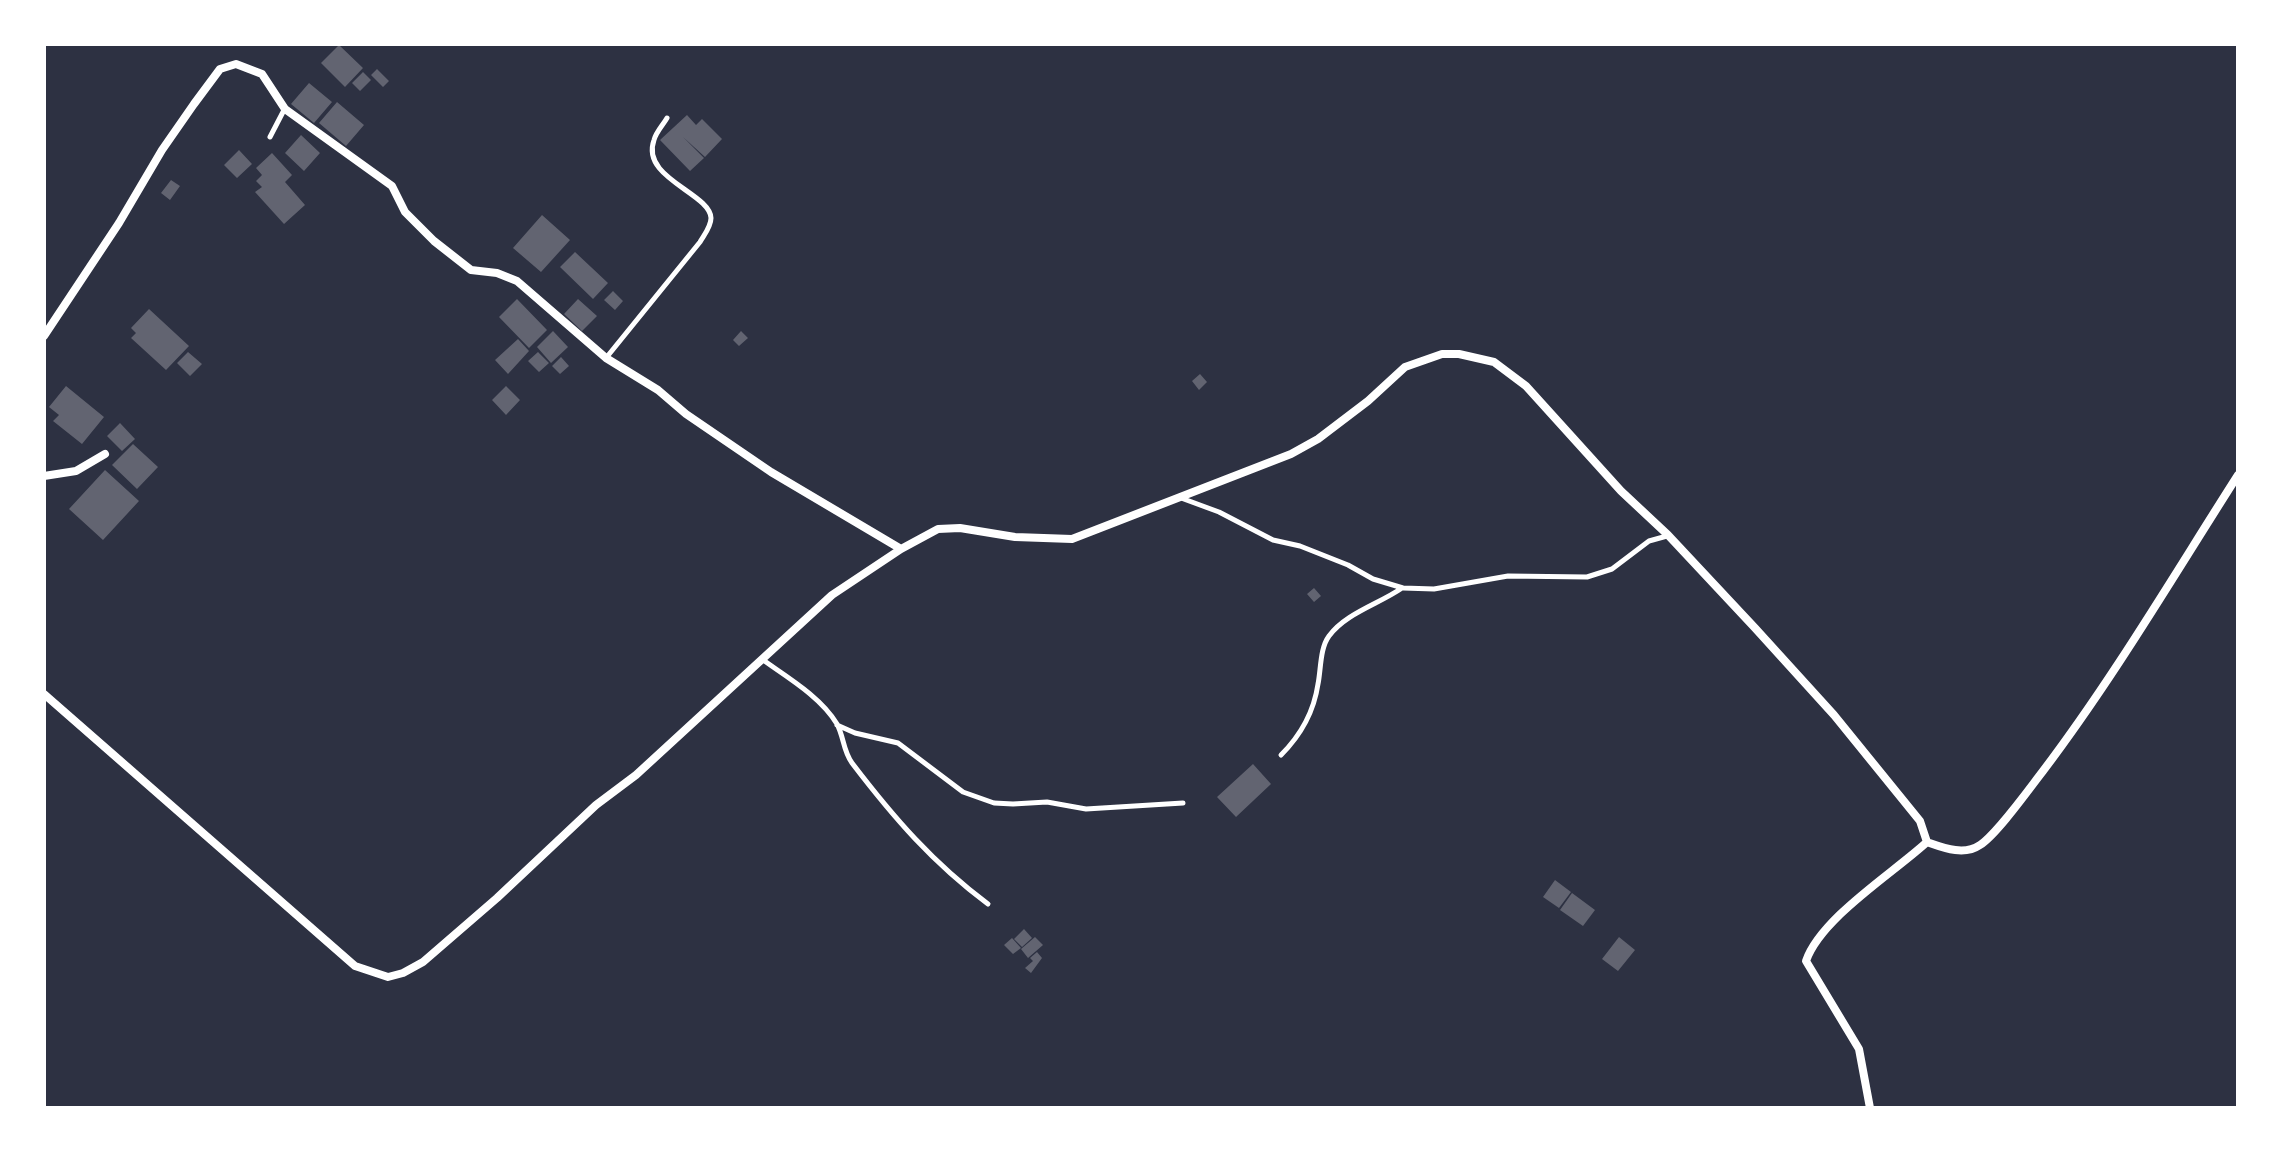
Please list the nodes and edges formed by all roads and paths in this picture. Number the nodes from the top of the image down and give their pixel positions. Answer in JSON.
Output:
{"nodes":[{"id":1,"x":285,"y":109,"type":"junction"},
{"id":2,"x":667,"y":118,"type":"dead end"},
{"id":3,"x":270,"y":137,"type":"dead end"},
{"id":4,"x":44,"y":336,"type":"edge"},
{"id":5,"x":606,"y":358,"type":"junction"},
{"id":6,"x":105,"y":454,"type":"dead end"},
{"id":7,"x":2238,"y":475,"type":"edge"},
{"id":8,"x":44,"y":476,"type":"edge"},
{"id":9,"x":1181,"y":498,"type":"junction"},
{"id":10,"x":1668,"y":535,"type":"junction"},
{"id":11,"x":901,"y":549,"type":"junction"},
{"id":12,"x":1403,"y":588,"type":"junction"},
{"id":13,"x":763,"y":660,"type":"junction"},
{"id":14,"x":44,"y":694,"type":"edge"},
{"id":15,"x":837,"y":725,"type":"junction"},
{"id":16,"x":1281,"y":755,"type":"dead end"},
{"id":17,"x":1183,"y":803,"type":"dead end"},
{"id":18,"x":1927,"y":842,"type":"junction"},
{"id":19,"x":988,"y":904,"type":"dead end"},
{"id":20,"x":1870,"y":1108,"type":"edge"}],
"edges":[{"from":1,"to":3,"type":"lane"},
{"from":1,"to":4,"type":"street"},
{"from":1,"to":5,"type":"street"},
{"from":2,"to":5,"type":"lane"},
{"from":5,"to":11,"type":"street"},
{"from":6,"to":8,"type":"street"},
{"from":7,"to":18,"type":"street"},
{"from":9,"to":10,"type":"street"},
{"from":9,"to":11,"type":"street"},
{"from":9,"to":12,"type":"lane"},
{"from":10,"to":12,"type":"lane"},
{"from":10,"to":18,"type":"street"},
{"from":11,"to":13,"type":"street"},
{"from":12,"to":16,"type":"lane"},
{"from":13,"to":14,"type":"street"},
{"from":13,"to":15,"type":"lane"},
{"from":15,"to":17,"type":"lane"},
{"from":15,"to":19,"type":"lane"},
{"from":18,"to":20,"type":"street"}]}
